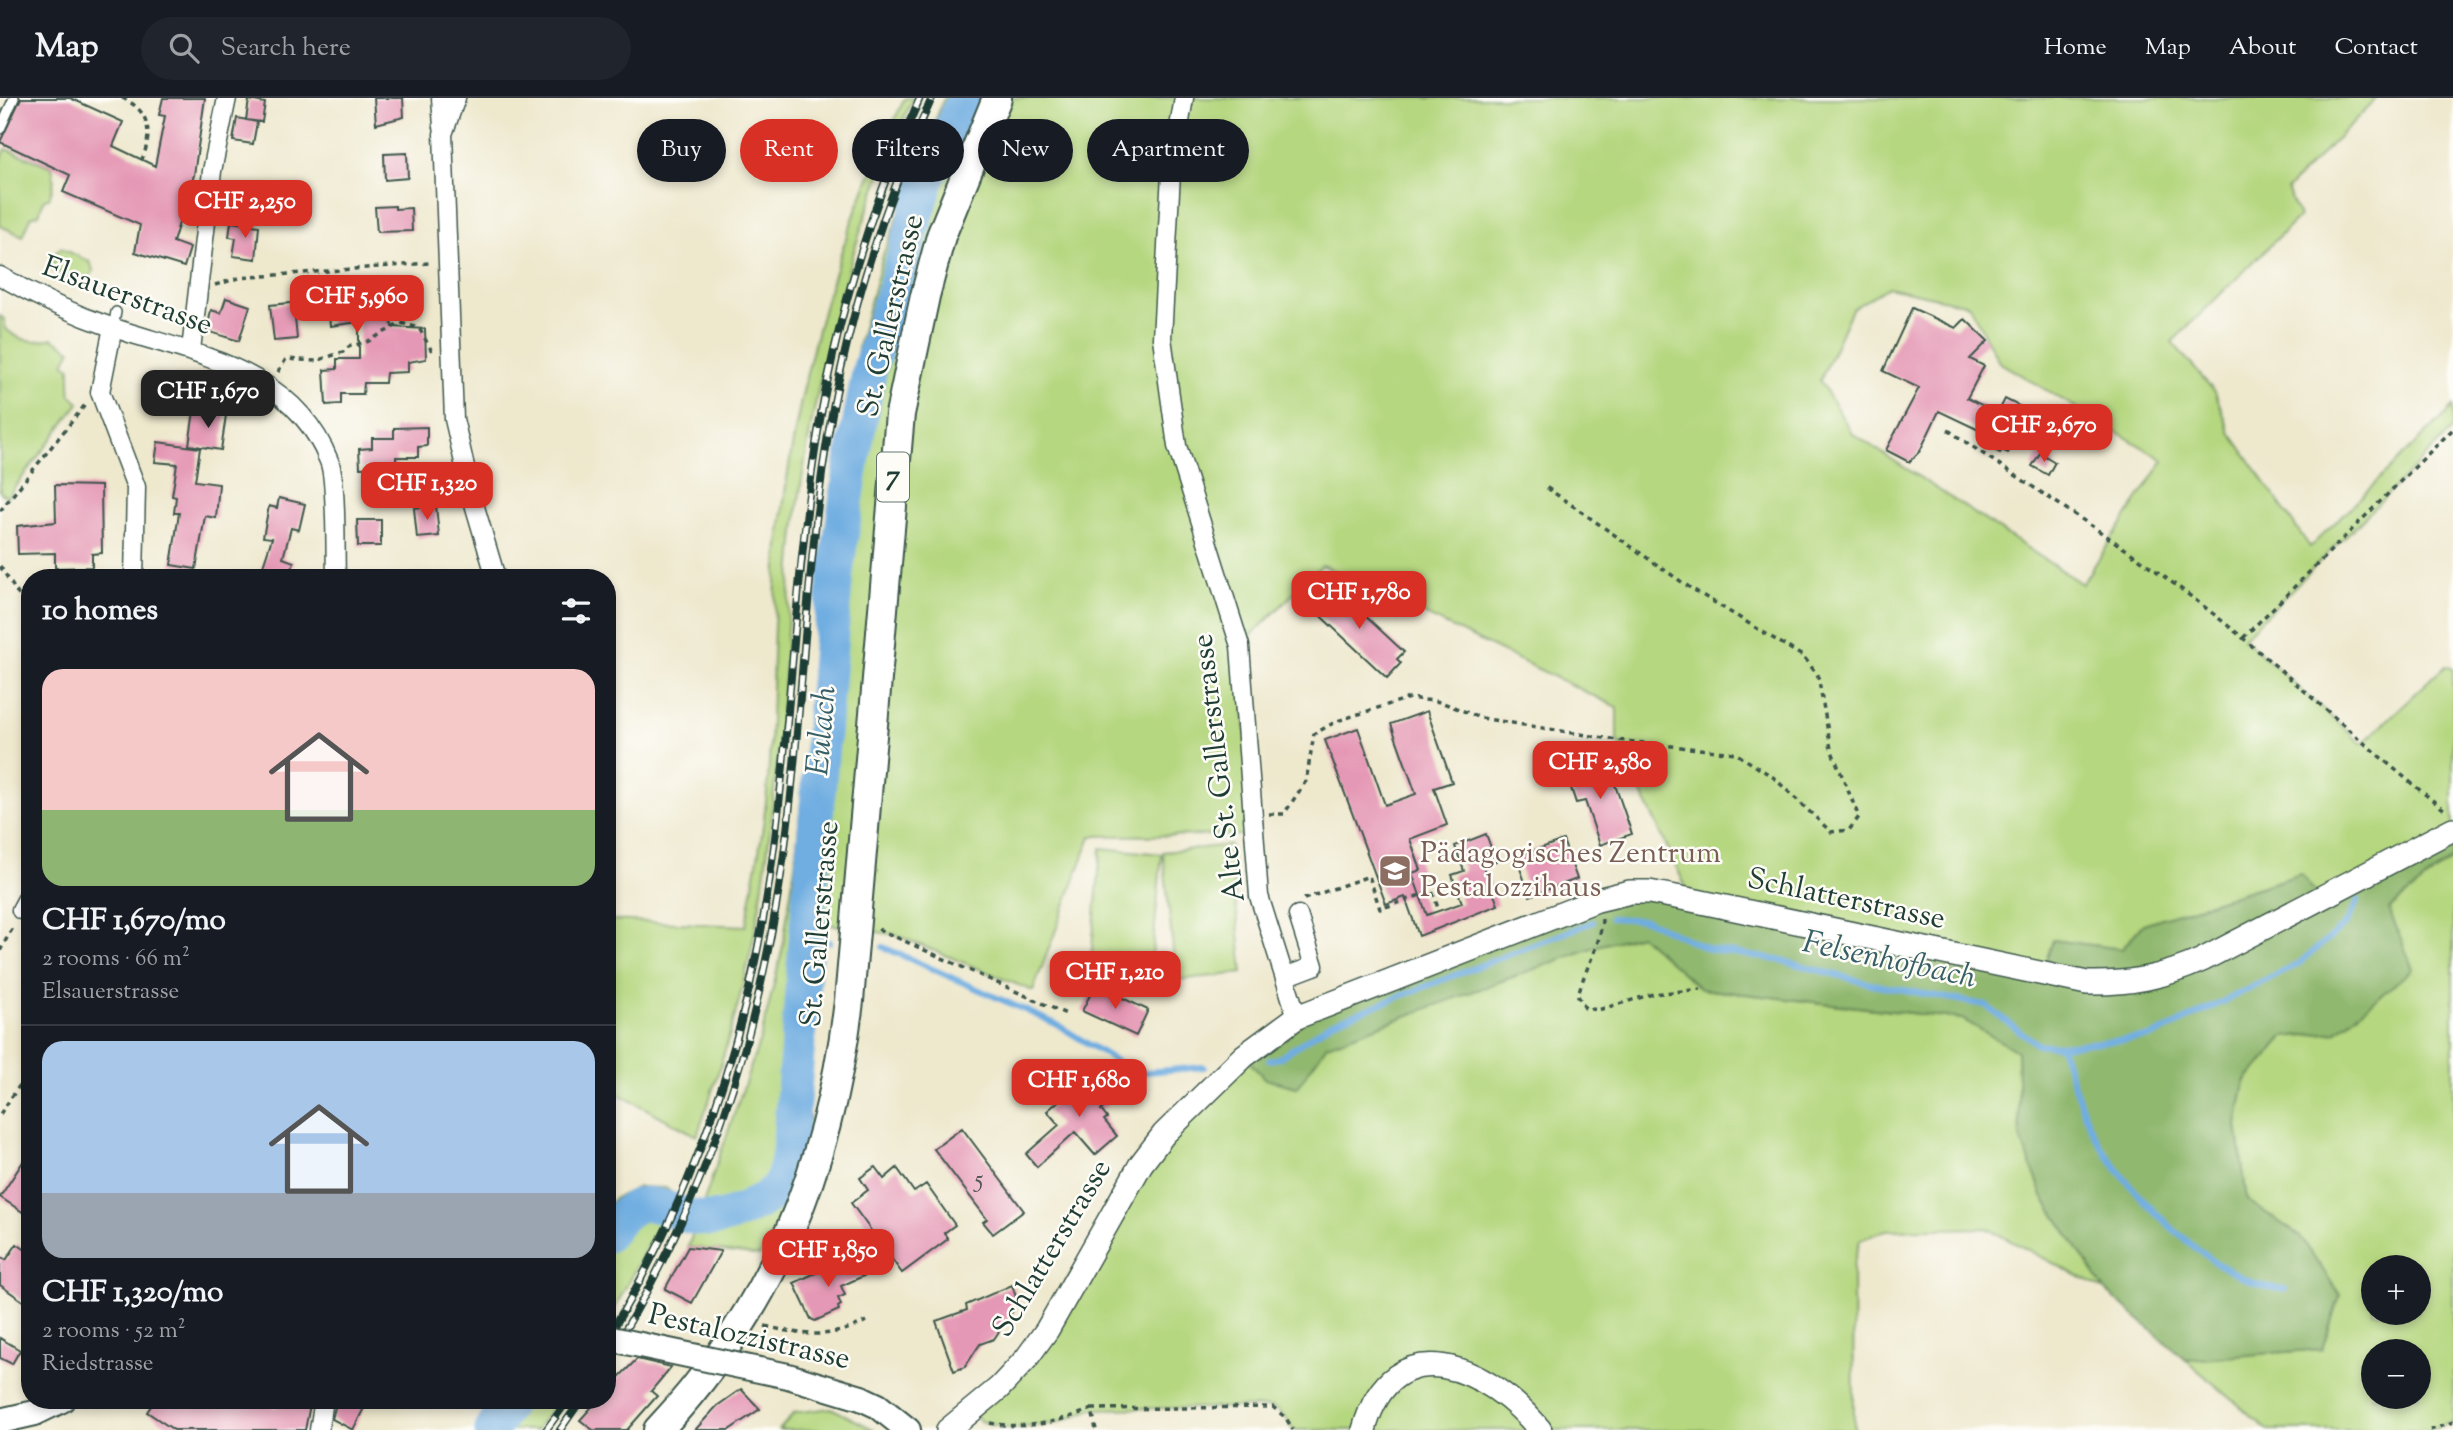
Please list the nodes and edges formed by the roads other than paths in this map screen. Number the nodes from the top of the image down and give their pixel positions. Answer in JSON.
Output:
{"nodes":[{"id":1,"x":14,"y":98,"type":"edge"},
{"id":2,"x":227,"y":98,"type":"edge"},
{"id":3,"x":441,"y":98,"type":"edge"},
{"id":4,"x":456,"y":98,"type":"edge"},
{"id":5,"x":997,"y":98,"type":"edge"},
{"id":6,"x":1184,"y":98,"type":"edge"},
{"id":7,"x":0,"y":129,"type":"edge"},
{"id":8,"x":443,"y":134,"type":"junction"},
{"id":9,"x":0,"y":276,"type":"edge"},
{"id":10,"x":114,"y":319,"type":"junction"},
{"id":11,"x":191,"y":350,"type":"junction"},
{"id":12,"x":134,"y":569,"type":"edge"},
{"id":13,"x":336,"y":569,"type":"edge"},
{"id":14,"x":493,"y":569,"type":"edge"},
{"id":15,"x":2453,"y":830,"type":"edge"},
{"id":16,"x":1298,"y":915,"type":"dead end"},
{"id":17,"x":1284,"y":977,"type":"junction"},
{"id":18,"x":1297,"y":1017,"type":"junction"},
{"id":19,"x":616,"y":1340,"type":"edge"},
{"id":20,"x":43,"y":1409,"type":"edge"},
{"id":21,"x":0,"y":1421,"type":"edge"},
{"id":22,"x":658,"y":1430,"type":"edge"},
{"id":23,"x":908,"y":1430,"type":"edge"},
{"id":24,"x":948,"y":1430,"type":"edge"},
{"id":25,"x":1364,"y":1430,"type":"edge"},
{"id":26,"x":1541,"y":1430,"type":"edge"}],
"edges":[{"from":1,"to":7,"type":"lane"},
{"from":2,"to":11,"type":"street"},
{"from":3,"to":8,"type":"street"},
{"from":4,"to":8,"type":"street"},
{"from":5,"to":22,"type":"main road","name":"St. Gallerstrasse","number":"7"},
{"from":6,"to":17,"type":"street","name":"Alte St. Gallerstrasse"},
{"from":8,"to":14,"type":"street"},
{"from":9,"to":10,"type":"street","name":"Elsauerstrasse"},
{"from":10,"to":11,"type":"street","name":"Elsauerstrasse"},
{"from":10,"to":12,"type":"street"},
{"from":11,"to":13,"type":"street","name":"Elsauerstrasse"},
{"from":15,"to":18,"type":"street","name":"Schlatterstrasse"},
{"from":16,"to":17,"type":"street"},
{"from":17,"to":18,"type":"street","name":"Alte St. Gallerstrasse"},
{"from":18,"to":24,"type":"street","name":"Schlatterstrasse"},
{"from":19,"to":23,"type":"main road","name":"Pestalozzistrasse","bridge":true},
{"from":20,"to":21,"type":"main road"},
{"from":25,"to":26,"type":"street"}]}
